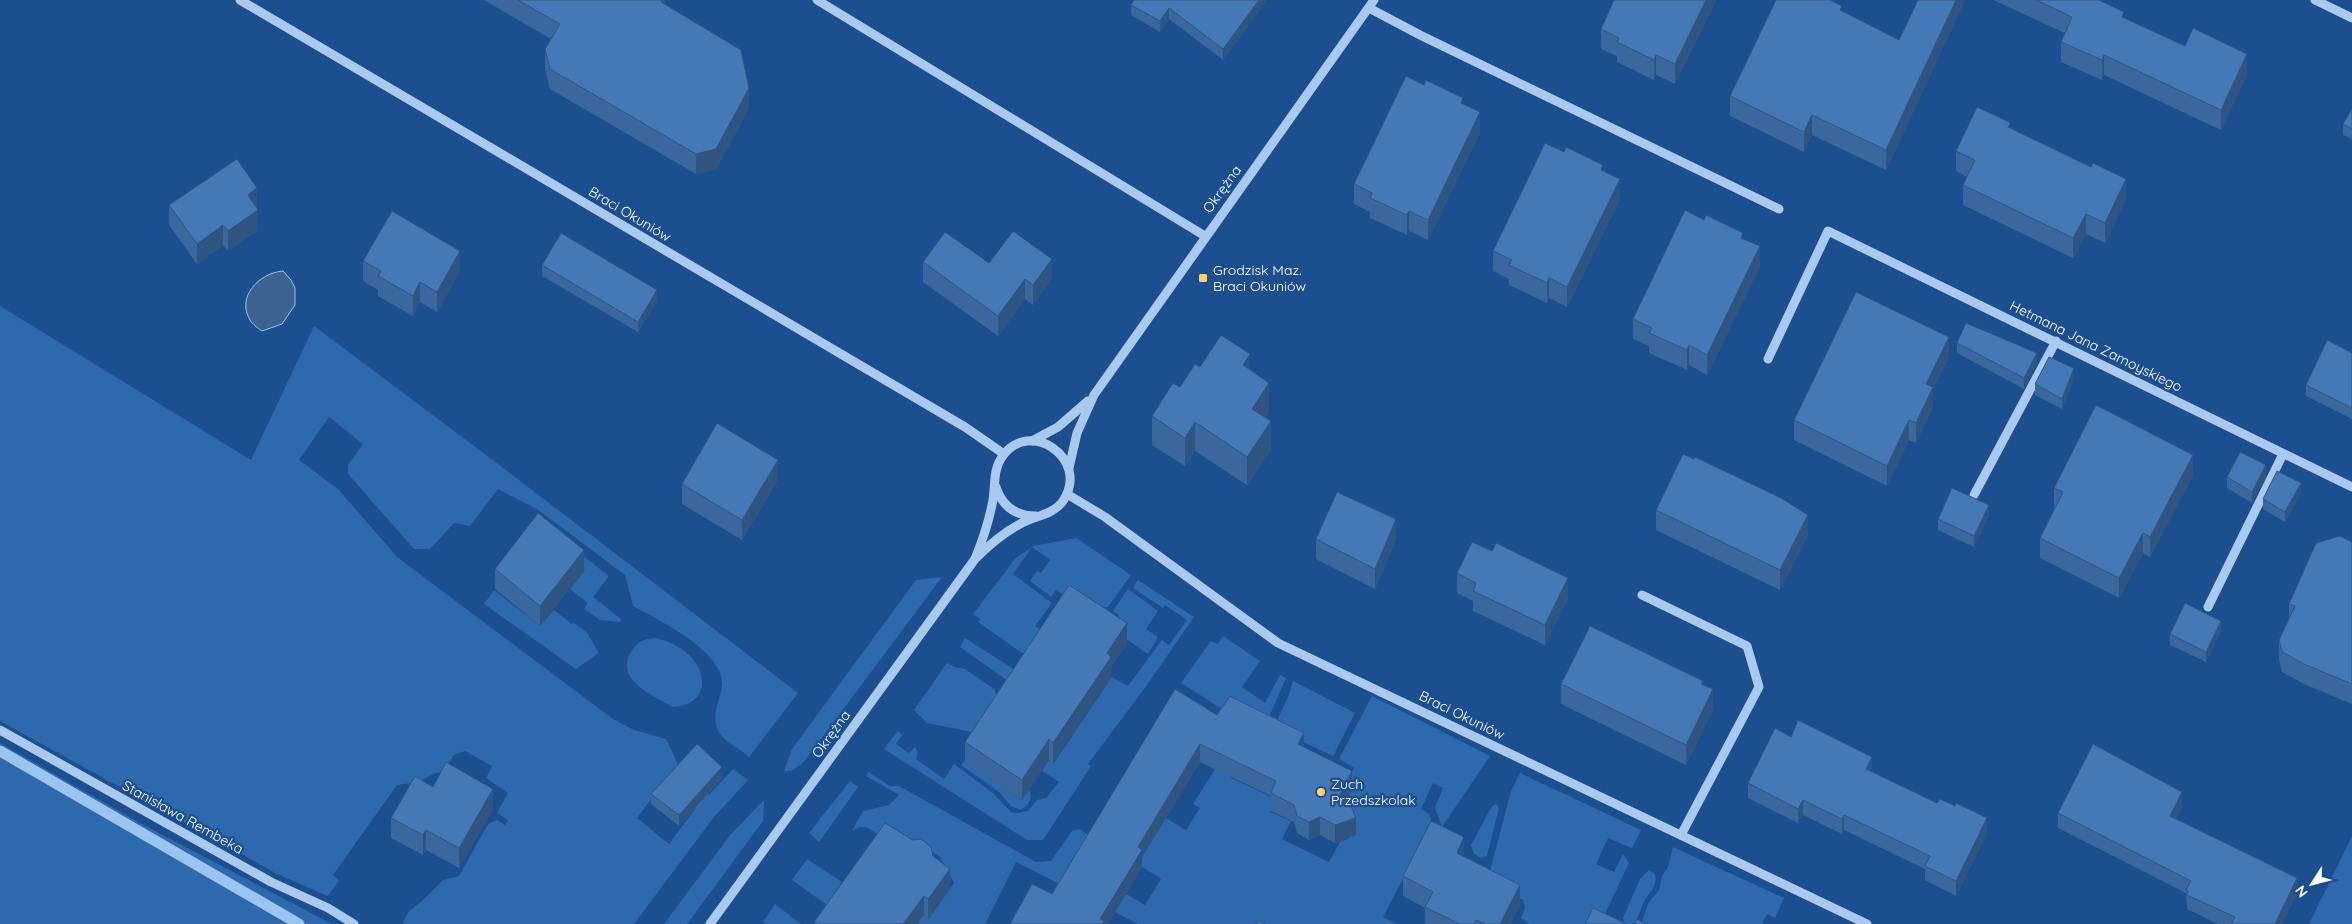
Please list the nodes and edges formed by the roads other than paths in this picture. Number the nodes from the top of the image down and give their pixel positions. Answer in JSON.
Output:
{"nodes":[{"id":1,"x":240,"y":0,"type":"edge"},
{"id":2,"x":817,"y":0,"type":"edge"},
{"id":3,"x":2315,"y":0,"type":"edge"},
{"id":4,"x":1372,"y":4,"type":"edge"},
{"id":5,"x":2352,"y":18,"type":"edge"},
{"id":6,"x":1778,"y":209,"type":"dead end"},
{"id":7,"x":1205,"y":236,"type":"junction"},
{"id":8,"x":2056,"y":341,"type":"junction"},
{"id":9,"x":1768,"y":359,"type":"dead end"},
{"id":10,"x":1094,"y":395,"type":"junction"},
{"id":11,"x":1032,"y":441,"type":"junction"},
{"id":12,"x":1004,"y":454,"type":"junction"},
{"id":13,"x":2283,"y":454,"type":"junction"},
{"id":14,"x":1069,"y":469,"type":"junction"},
{"id":15,"x":995,"y":486,"type":"junction"},
{"id":16,"x":2352,"y":487,"type":"edge"},
{"id":17,"x":1067,"y":494,"type":"junction"},
{"id":18,"x":1974,"y":495,"type":"dead end"},
{"id":19,"x":1036,"y":516,"type":"junction"},
{"id":20,"x":975,"y":559,"type":"junction"},
{"id":21,"x":1642,"y":595,"type":"dead end"},
{"id":22,"x":2208,"y":607,"type":"dead end"},
{"id":23,"x":0,"y":730,"type":"edge"},
{"id":24,"x":1681,"y":835,"type":"junction"},
{"id":25,"x":354,"y":924,"type":"edge"},
{"id":26,"x":710,"y":924,"type":"edge"},
{"id":27,"x":1867,"y":924,"type":"edge"}],
"edges":[{"from":1,"to":12,"type":"street","name":"Braci Okuniów"},
{"from":2,"to":7,"type":"street"},
{"from":3,"to":5,"type":"street"},
{"from":4,"to":6,"type":"street"},
{"from":4,"to":7,"type":"street","name":"Okrężna"},
{"from":7,"to":10,"type":"street","name":"Okrężna"},
{"from":8,"to":9,"type":"street","name":"Hetmana Jana Zamoyskiego"},
{"from":8,"to":13,"type":"street","name":"Hetmana Jana Zamoyskiego"},
{"from":8,"to":18,"type":"street"},
{"from":10,"to":11,"type":"street","name":"Okrężna"},
{"from":10,"to":14,"type":"street","name":"Okrężna"},
{"from":11,"to":12,"type":"street","name":"Okrężna"},
{"from":11,"to":14,"type":"street"},
{"from":12,"to":15,"type":"street","name":"Okrężna"},
{"from":13,"to":16,"type":"street","name":"Hetmana Jana Zamoyskiego"},
{"from":13,"to":22,"type":"street"},
{"from":14,"to":17,"type":"street","name":"Okrężna"},
{"from":15,"to":19,"type":"street"},
{"from":15,"to":20,"type":"street","name":"Okrężna"},
{"from":17,"to":19,"type":"street","name":"Okrężna"},
{"from":17,"to":24,"type":"street","name":"Braci Okuniów"},
{"from":19,"to":20,"type":"street","name":"Okrężna"},
{"from":20,"to":26,"type":"street","name":"Okrężna"},
{"from":21,"to":24,"type":"street"},
{"from":23,"to":25,"type":"street","name":"Stanisława Rembeka"},
{"from":24,"to":27,"type":"street","name":"Braci Okuniów"}]}
